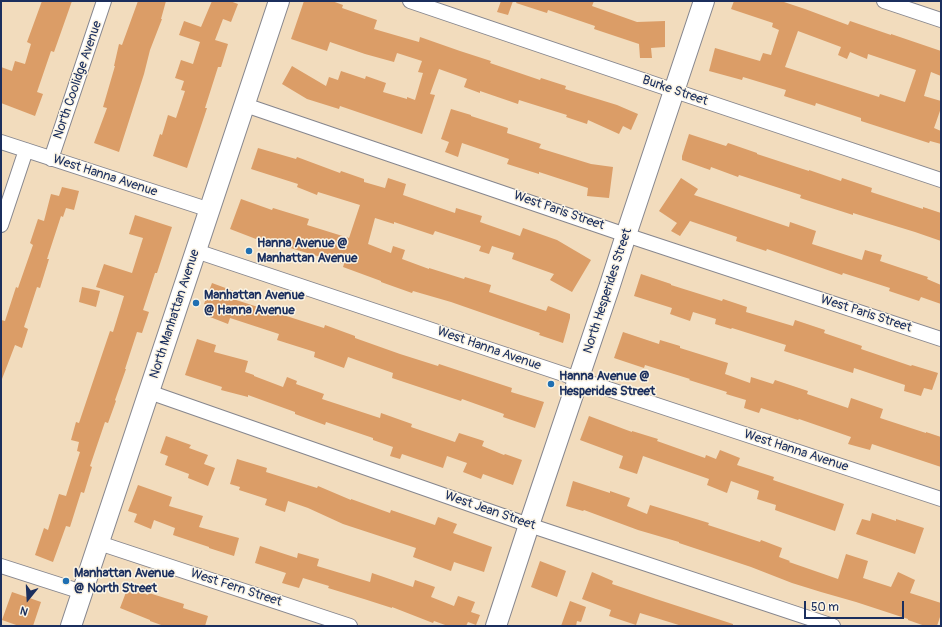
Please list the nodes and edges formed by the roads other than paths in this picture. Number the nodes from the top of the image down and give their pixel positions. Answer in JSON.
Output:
{"nodes":[{"id":1,"x":104,"y":1,"type":"edge"},
{"id":2,"x":279,"y":1,"type":"edge"},
{"id":3,"x":410,"y":1,"type":"edge"},
{"id":4,"x":704,"y":1,"type":"edge"},
{"id":5,"x":884,"y":1,"type":"edge"},
{"id":6,"x":941,"y":20,"type":"edge"},
{"id":7,"x":675,"y":91,"type":"junction"},
{"id":8,"x":245,"y":105,"type":"junction"},
{"id":9,"x":1,"y":142,"type":"edge"},
{"id":10,"x":26,"y":150,"type":"junction"},
{"id":11,"x":51,"y":159,"type":"junction"},
{"id":12,"x":941,"y":180,"type":"edge"},
{"id":13,"x":210,"y":210,"type":"junction"},
{"id":14,"x":1,"y":225,"type":"edge"},
{"id":15,"x":626,"y":234,"type":"junction"},
{"id":16,"x":196,"y":251,"type":"junction"},
{"id":17,"x":941,"y":340,"type":"edge"},
{"id":18,"x":578,"y":379,"type":"junction"},
{"id":19,"x":149,"y":392,"type":"junction"},
{"id":20,"x":941,"y":499,"type":"edge"},
{"id":21,"x":529,"y":525,"type":"junction"},
{"id":22,"x":99,"y":543,"type":"junction"},
{"id":23,"x":1,"y":566,"type":"edge"},
{"id":24,"x":82,"y":592,"type":"junction"},
{"id":25,"x":71,"y":626,"type":"edge"},
{"id":26,"x":350,"y":626,"type":"edge"},
{"id":27,"x":496,"y":626,"type":"edge"},
{"id":28,"x":833,"y":626,"type":"edge"}],
"edges":[{"from":1,"to":11,"type":"street","name":"North Coolidge Avenue"},
{"from":2,"to":8,"type":"street","name":"North Manhattan Avenue"},
{"from":3,"to":7,"type":"street","name":"Burke Street"},
{"from":4,"to":7,"type":"street","name":"North Hesperides Street"},
{"from":5,"to":6,"type":"street"},
{"from":7,"to":12,"type":"street","name":"Burke Street"},
{"from":7,"to":15,"type":"street","name":"North Hesperides Street"},
{"from":8,"to":13,"type":"street","name":"North Manhattan Avenue"},
{"from":8,"to":15,"type":"street","name":"West Paris Street"},
{"from":9,"to":10,"type":"street","name":"West Hanna Avenue"},
{"from":10,"to":11,"type":"street","name":"West Hanna Avenue"},
{"from":10,"to":14,"type":"street"},
{"from":11,"to":13,"type":"street","name":"West Hanna Avenue"},
{"from":13,"to":16,"type":"street","name":"North Manhattan Avenue"},
{"from":15,"to":17,"type":"street","name":"West Paris Street"},
{"from":15,"to":18,"type":"street","name":"North Hesperides Street"},
{"from":16,"to":18,"type":"street","name":"West Hanna Avenue"},
{"from":16,"to":19,"type":"street","name":"North Manhattan Avenue"},
{"from":18,"to":20,"type":"street","name":"West Hanna Avenue"},
{"from":18,"to":21,"type":"street","name":"North Hesperides Street"},
{"from":19,"to":21,"type":"street","name":"West Jean Street"},
{"from":19,"to":22,"type":"street","name":"North Manhattan Avenue"},
{"from":21,"to":27,"type":"street","name":"North Hesperides Street"},
{"from":21,"to":28,"type":"street","name":"West Jean Street"},
{"from":22,"to":24,"type":"street","name":"North Manhattan Avenue"},
{"from":22,"to":26,"type":"street","name":"West Fern Street"},
{"from":23,"to":24,"type":"street"},
{"from":24,"to":25,"type":"street","name":"North Manhattan Avenue"}]}
